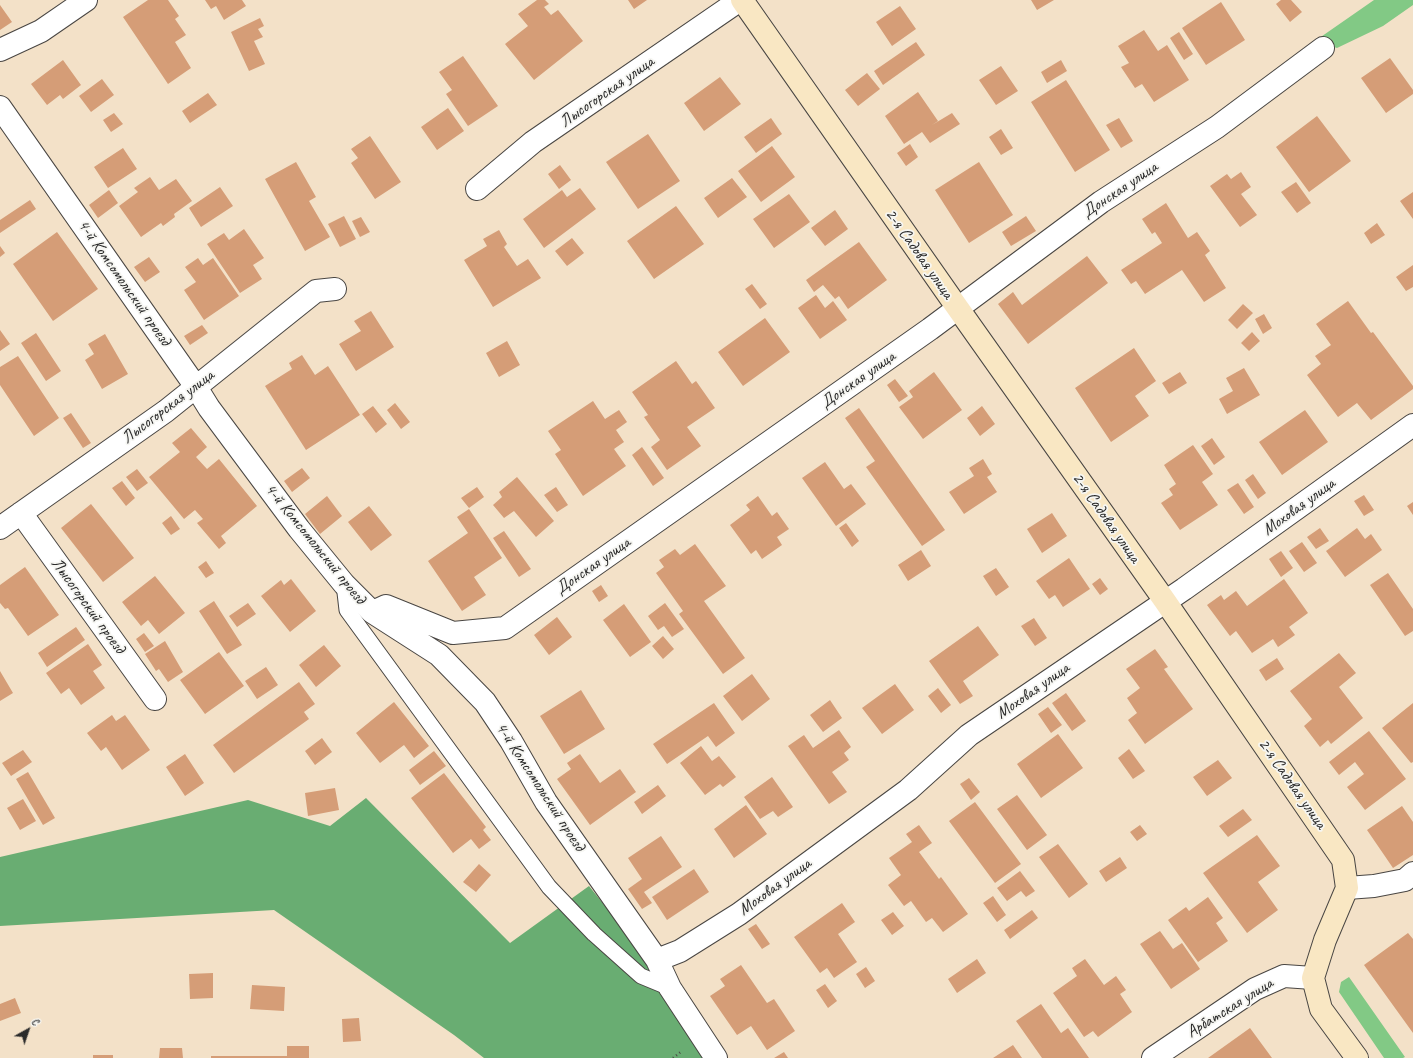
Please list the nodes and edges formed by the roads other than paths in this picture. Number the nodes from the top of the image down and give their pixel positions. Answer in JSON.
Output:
{"nodes":[{"id":1,"x":86,"y":0,"type":"edge"},
{"id":2,"x":741,"y":0,"type":"edge"},
{"id":3,"x":1323,"y":48,"type":"dead end"},
{"id":4,"x":0,"y":50,"type":"edge"},
{"id":5,"x":0,"y":107,"type":"edge"},
{"id":6,"x":477,"y":189,"type":"dead end"},
{"id":7,"x":335,"y":288,"type":"dead end"},
{"id":8,"x":957,"y":307,"type":"junction"},
{"id":9,"x":196,"y":387,"type":"junction"},
{"id":10,"x":1413,"y":425,"type":"edge"},
{"id":11,"x":21,"y":513,"type":"junction"},
{"id":12,"x":0,"y":528,"type":"edge"},
{"id":13,"x":344,"y":584,"type":"junction"},
{"id":14,"x":1165,"y":601,"type":"junction"},
{"id":15,"x":372,"y":612,"type":"junction"},
{"id":16,"x":155,"y":699,"type":"dead end"},
{"id":17,"x":1413,"y":874,"type":"edge"},
{"id":18,"x":1347,"y":888,"type":"junction"},
{"id":19,"x":657,"y":960,"type":"junction"},
{"id":20,"x":1313,"y":978,"type":"junction"},
{"id":21,"x":670,"y":988,"type":"junction"},
{"id":22,"x":716,"y":1058,"type":"edge"},
{"id":23,"x":1153,"y":1058,"type":"edge"},
{"id":24,"x":1357,"y":1058,"type":"edge"}],
"edges":[{"from":1,"to":4,"type":"street"},
{"from":2,"to":6,"type":"street","name":"Лысогорская улица"},
{"from":2,"to":8,"type":"street","name":"2-я Садовая улица"},
{"from":3,"to":8,"type":"street","name":"Донская улица"},
{"from":5,"to":9,"type":"street","name":"4-й Комсомольский проезд"},
{"from":7,"to":9,"type":"street","name":"Лысогорская улица"},
{"from":8,"to":14,"type":"street","name":"2-я Садовая улица"},
{"from":8,"to":15,"type":"street","name":"Донская улица"},
{"from":9,"to":11,"type":"street","name":"Лысогорская улица"},
{"from":9,"to":13,"type":"street","name":"4-й Комсомольский проезд"},
{"from":10,"to":14,"type":"street","name":"Моховая улица"},
{"from":11,"to":12,"type":"street","name":"Лысогорская улица"},
{"from":11,"to":16,"type":"street","name":"Лысогорский проезд"},
{"from":13,"to":15,"type":"street","name":"4-й Комсомольский проезд"},
{"from":13,"to":21,"type":"lane"},
{"from":14,"to":18,"type":"street","name":"2-я Садовая улица"},
{"from":14,"to":19,"type":"street","name":"Моховая улица"},
{"from":15,"to":19,"type":"street","name":"4-й Комсомольский проезд"},
{"from":17,"to":18,"type":"street"},
{"from":18,"to":20,"type":"street"},
{"from":19,"to":21,"type":"street","name":"4-й Комсомольский проезд"},
{"from":20,"to":23,"type":"street","name":"Арбатская улица"},
{"from":20,"to":24,"type":"street"},
{"from":21,"to":22,"type":"street","name":"4-й Комсомольский проезд"}]}
